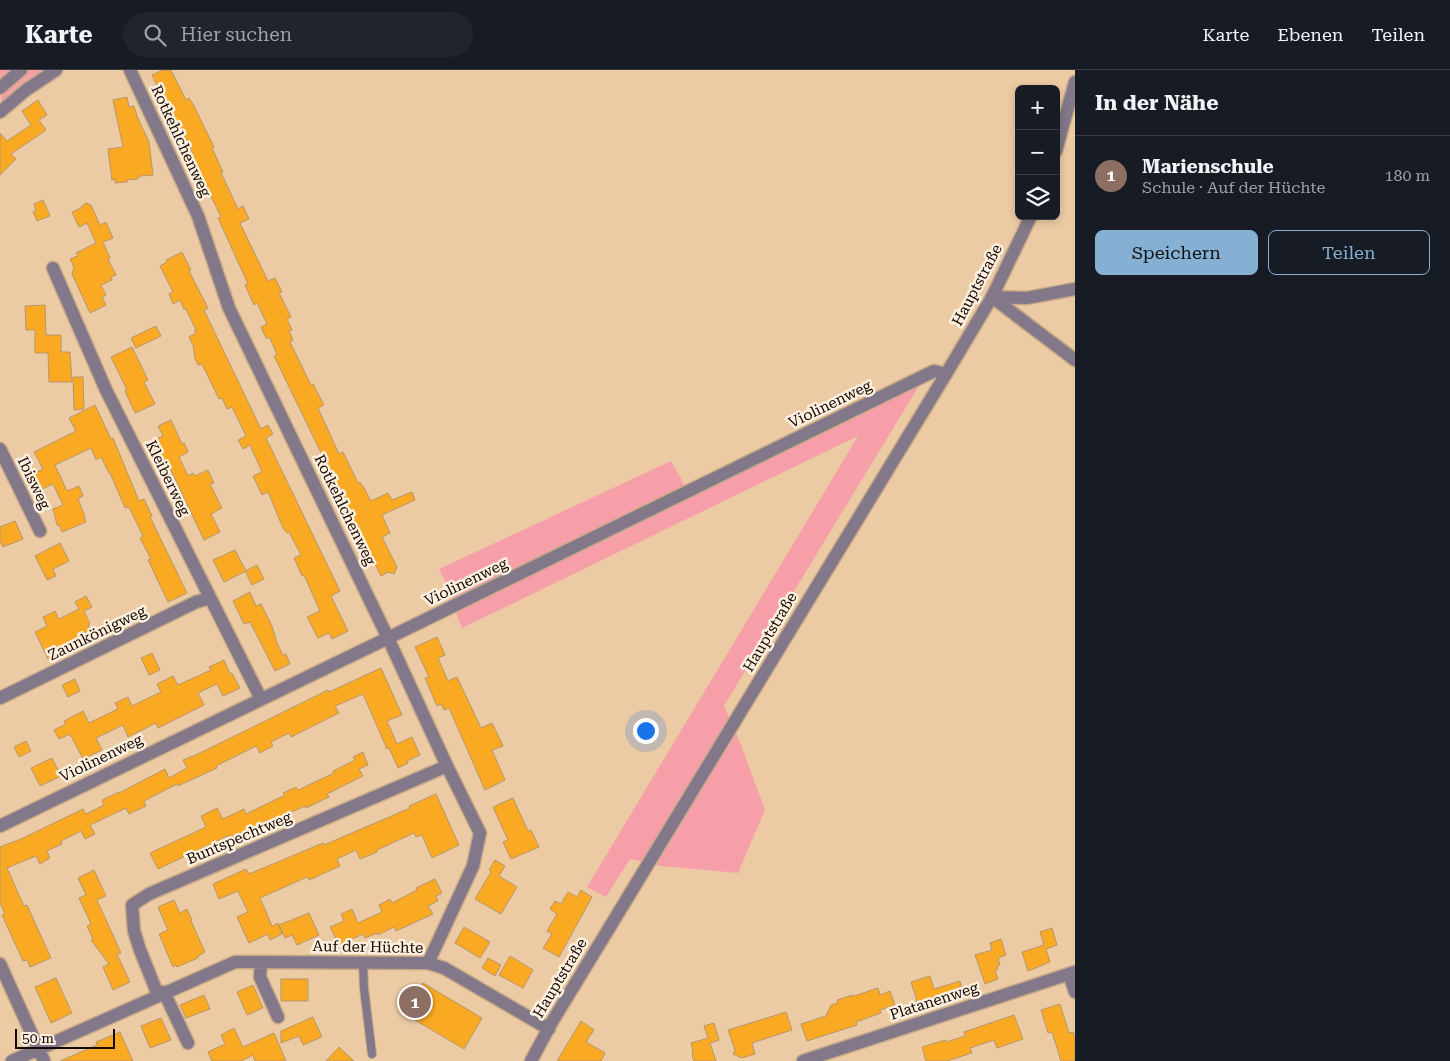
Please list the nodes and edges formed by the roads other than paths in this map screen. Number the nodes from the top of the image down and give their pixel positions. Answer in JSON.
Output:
{"nodes":[{"id":1,"x":21,"y":70,"type":"edge"},
{"id":2,"x":56,"y":70,"type":"edge"},
{"id":3,"x":130,"y":70,"type":"edge"},
{"id":4,"x":1075,"y":82,"type":"edge"},
{"id":5,"x":0,"y":88,"type":"edge"},
{"id":6,"x":0,"y":112,"type":"edge"},
{"id":7,"x":1060,"y":136,"type":"edge"},
{"id":8,"x":1029,"y":220,"type":"edge"},
{"id":9,"x":53,"y":268,"type":"dead end"},
{"id":10,"x":1075,"y":289,"type":"edge"},
{"id":11,"x":992,"y":297,"type":"junction"},
{"id":12,"x":1075,"y":360,"type":"edge"},
{"id":13,"x":946,"y":374,"type":"junction"},
{"id":14,"x":0,"y":450,"type":"edge"},
{"id":15,"x":40,"y":531,"type":"dead end"},
{"id":16,"x":210,"y":598,"type":"junction"},
{"id":17,"x":388,"y":638,"type":"junction"},
{"id":18,"x":0,"y":698,"type":"edge"},
{"id":19,"x":261,"y":699,"type":"junction"},
{"id":20,"x":447,"y":766,"type":"junction"},
{"id":21,"x":0,"y":826,"type":"edge"},
{"id":22,"x":261,"y":962,"type":"junction"},
{"id":23,"x":364,"y":963,"type":"junction"},
{"id":24,"x":428,"y":963,"type":"junction"},
{"id":25,"x":0,"y":964,"type":"edge"},
{"id":26,"x":1072,"y":973,"type":"edge"},
{"id":27,"x":1075,"y":992,"type":"edge"},
{"id":28,"x":161,"y":994,"type":"junction"},
{"id":29,"x":278,"y":1017,"type":"dead end"},
{"id":30,"x":548,"y":1029,"type":"junction"},
{"id":31,"x":188,"y":1044,"type":"dead end"},
{"id":32,"x":372,"y":1054,"type":"dead end"},
{"id":33,"x":41,"y":1055,"type":"edge"},
{"id":34,"x":829,"y":1057,"type":"edge"},
{"id":35,"x":12,"y":1061,"type":"edge"},
{"id":36,"x":531,"y":1061,"type":"edge"},
{"id":37,"x":803,"y":1061,"type":"edge"}],
"edges":[{"from":1,"to":5,"type":"street"},
{"from":2,"to":6,"type":"street"},
{"from":3,"to":17,"type":"street","name":"Rotkehlchenweg"},
{"from":4,"to":7,"type":"street"},
{"from":8,"to":11,"type":"street","name":"Hauptstraße"},
{"from":9,"to":16,"type":"street","name":"Kleiberweg"},
{"from":10,"to":11,"type":"street"},
{"from":11,"to":12,"type":"street"},
{"from":11,"to":13,"type":"street","name":"Hauptstraße"},
{"from":13,"to":17,"type":"street","name":"Violinenweg"},
{"from":13,"to":30,"type":"street","name":"Hauptstraße"},
{"from":14,"to":15,"type":"street","name":"Ibisweg"},
{"from":16,"to":18,"type":"street","name":"Zaunkönigweg"},
{"from":16,"to":19,"type":"street","name":"Kleiberweg"},
{"from":17,"to":19,"type":"street","name":"Violinenweg"},
{"from":17,"to":20,"type":"street","name":"Rotkehlchenweg"},
{"from":19,"to":21,"type":"street","name":"Violinenweg"},
{"from":20,"to":24,"type":"street","name":"Rotkehlchenweg"},
{"from":20,"to":28,"type":"street","name":"Buntspechtweg"},
{"from":22,"to":23,"type":"street","name":"Auf der Hüchte"},
{"from":22,"to":28,"type":"street","name":"Auf der Hüchte"},
{"from":22,"to":29,"type":"street"},
{"from":23,"to":24,"type":"street","name":"Auf der Hüchte"},
{"from":23,"to":32,"type":"lane"},
{"from":24,"to":30,"type":"street","name":"Auf der Hüchte"},
{"from":25,"to":33,"type":"street"},
{"from":26,"to":27,"type":"street"},
{"from":26,"to":34,"type":"street","name":"Platanenweg"},
{"from":28,"to":31,"type":"street"},
{"from":28,"to":33,"type":"street","name":"Auf der Hüchte"},
{"from":30,"to":36,"type":"street","name":"Hauptstraße"},
{"from":33,"to":35,"type":"street","name":"Auf der Hüchte"},
{"from":34,"to":37,"type":"street","name":"Platanenweg"}]}
